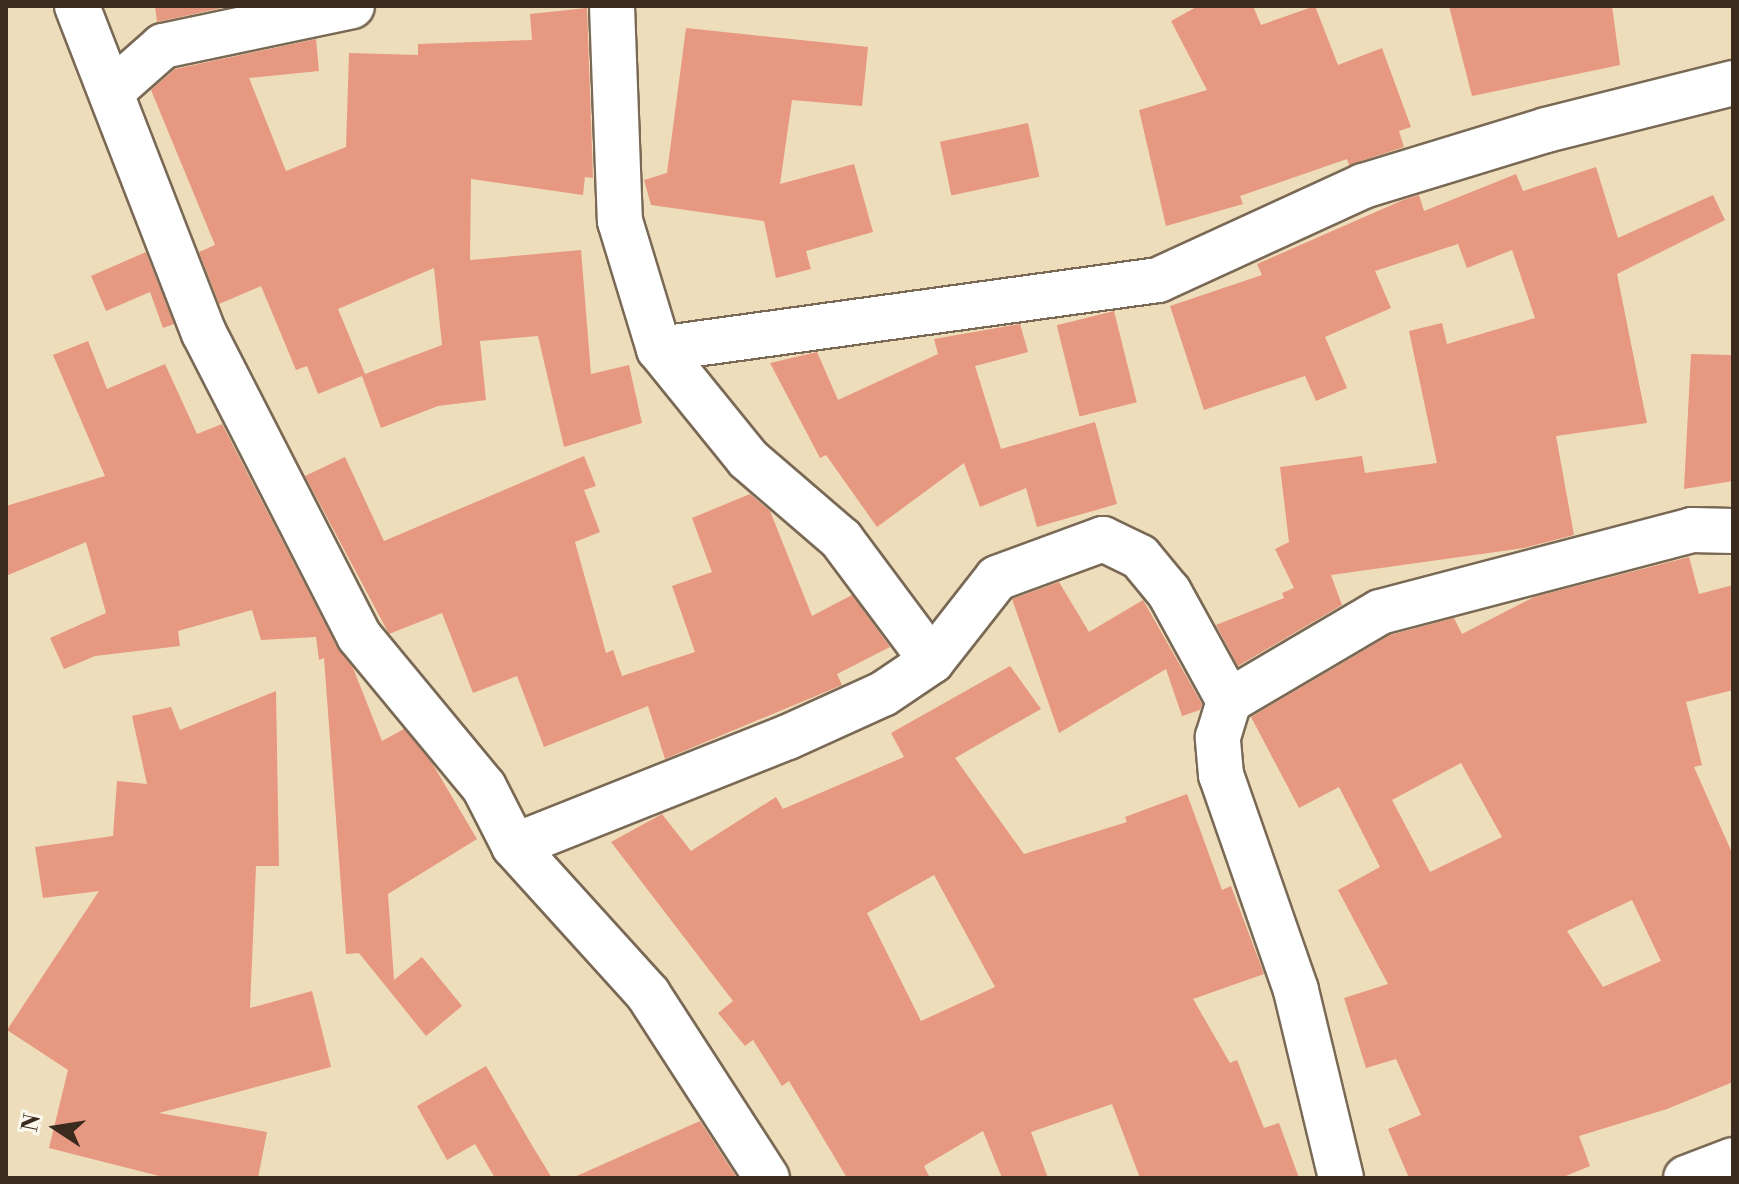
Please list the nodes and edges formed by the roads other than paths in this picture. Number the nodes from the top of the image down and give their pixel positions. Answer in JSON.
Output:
{"nodes":[{"id":1,"x":77,"y":6,"type":"edge"},
{"id":2,"x":352,"y":6,"type":"edge"},
{"id":3,"x":612,"y":6,"type":"edge"},
{"id":4,"x":1733,"y":83,"type":"edge"},
{"id":5,"x":112,"y":91,"type":"junction"},
{"id":6,"x":659,"y":349,"type":"junction"},
{"id":7,"x":1733,"y":531,"type":"edge"},
{"id":8,"x":932,"y":661,"type":"junction"},
{"id":9,"x":1229,"y":701,"type":"junction"},
{"id":10,"x":514,"y":846,"type":"junction"},
{"id":11,"x":1733,"y":1160,"type":"edge"},
{"id":12,"x":767,"y":1178,"type":"edge"},
{"id":13,"x":1341,"y":1178,"type":"edge"},
{"id":14,"x":1686,"y":1178,"type":"edge"}],
"edges":[{"from":1,"to":5,"type":"street"},
{"from":2,"to":5,"type":"street"},
{"from":3,"to":6,"type":"street"},
{"from":4,"to":6,"type":"street"},
{"from":5,"to":10,"type":"street"},
{"from":6,"to":8,"type":"street"},
{"from":7,"to":9,"type":"street"},
{"from":8,"to":9,"type":"street"},
{"from":8,"to":10,"type":"street"},
{"from":9,"to":13,"type":"street"},
{"from":10,"to":12,"type":"street"},
{"from":11,"to":14,"type":"street"}]}
